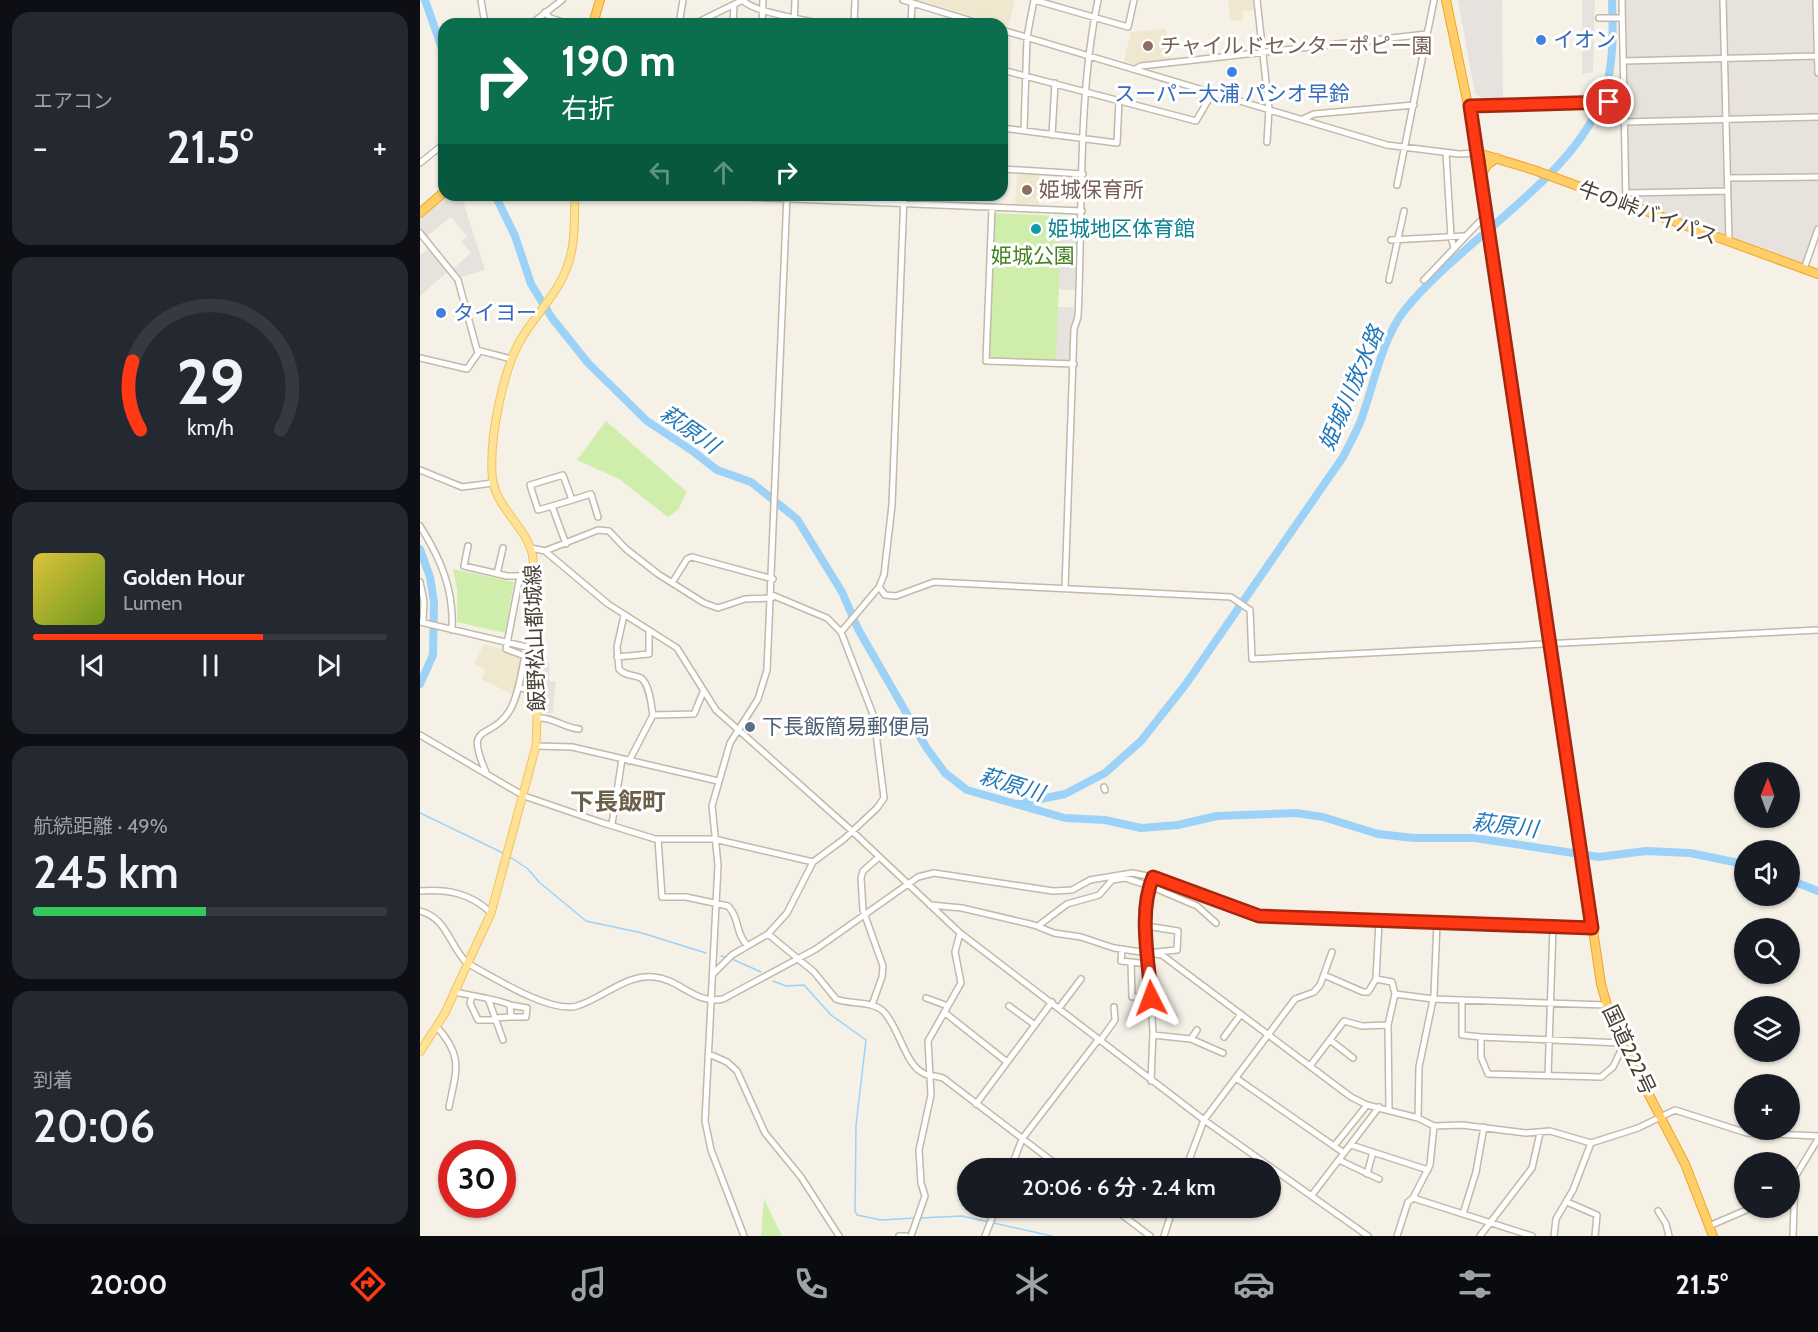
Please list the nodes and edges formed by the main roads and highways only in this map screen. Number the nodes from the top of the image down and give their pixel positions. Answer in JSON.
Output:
{"nodes":[{"id":1,"x":600,"y":0,"type":"edge"},
{"id":2,"x":1446,"y":0,"type":"edge"},
{"id":3,"x":595,"y":18,"type":"edge"},
{"id":4,"x":1478,"y":153,"type":"junction"},
{"id":5,"x":1497,"y":158,"type":"junction"},
{"id":6,"x":1480,"y":176,"type":"junction"},
{"id":7,"x":438,"y":197,"type":"edge"},
{"id":8,"x":575,"y":201,"type":"edge"},
{"id":9,"x":420,"y":213,"type":"edge"},
{"id":10,"x":1818,"y":274,"type":"edge"},
{"id":11,"x":420,"y":1052,"type":"edge"},
{"id":12,"x":1713,"y":1236,"type":"edge"}],
"edges":[{"from":1,"to":3,"type":"highway"},
{"from":2,"to":4,"type":"highway","name":"国道222号"},
{"from":4,"to":5,"type":"highway","name":"牛の峠バイパス"},
{"from":4,"to":6,"type":"highway","name":"国道222号"},
{"from":5,"to":6,"type":"highway"},
{"from":5,"to":10,"type":"highway","name":"牛の峠バイパス"},
{"from":6,"to":12,"type":"highway","name":"国道222号"},
{"from":7,"to":9,"type":"highway"},
{"from":8,"to":11,"type":"main road","name":"飯野松山都城線"}]}
